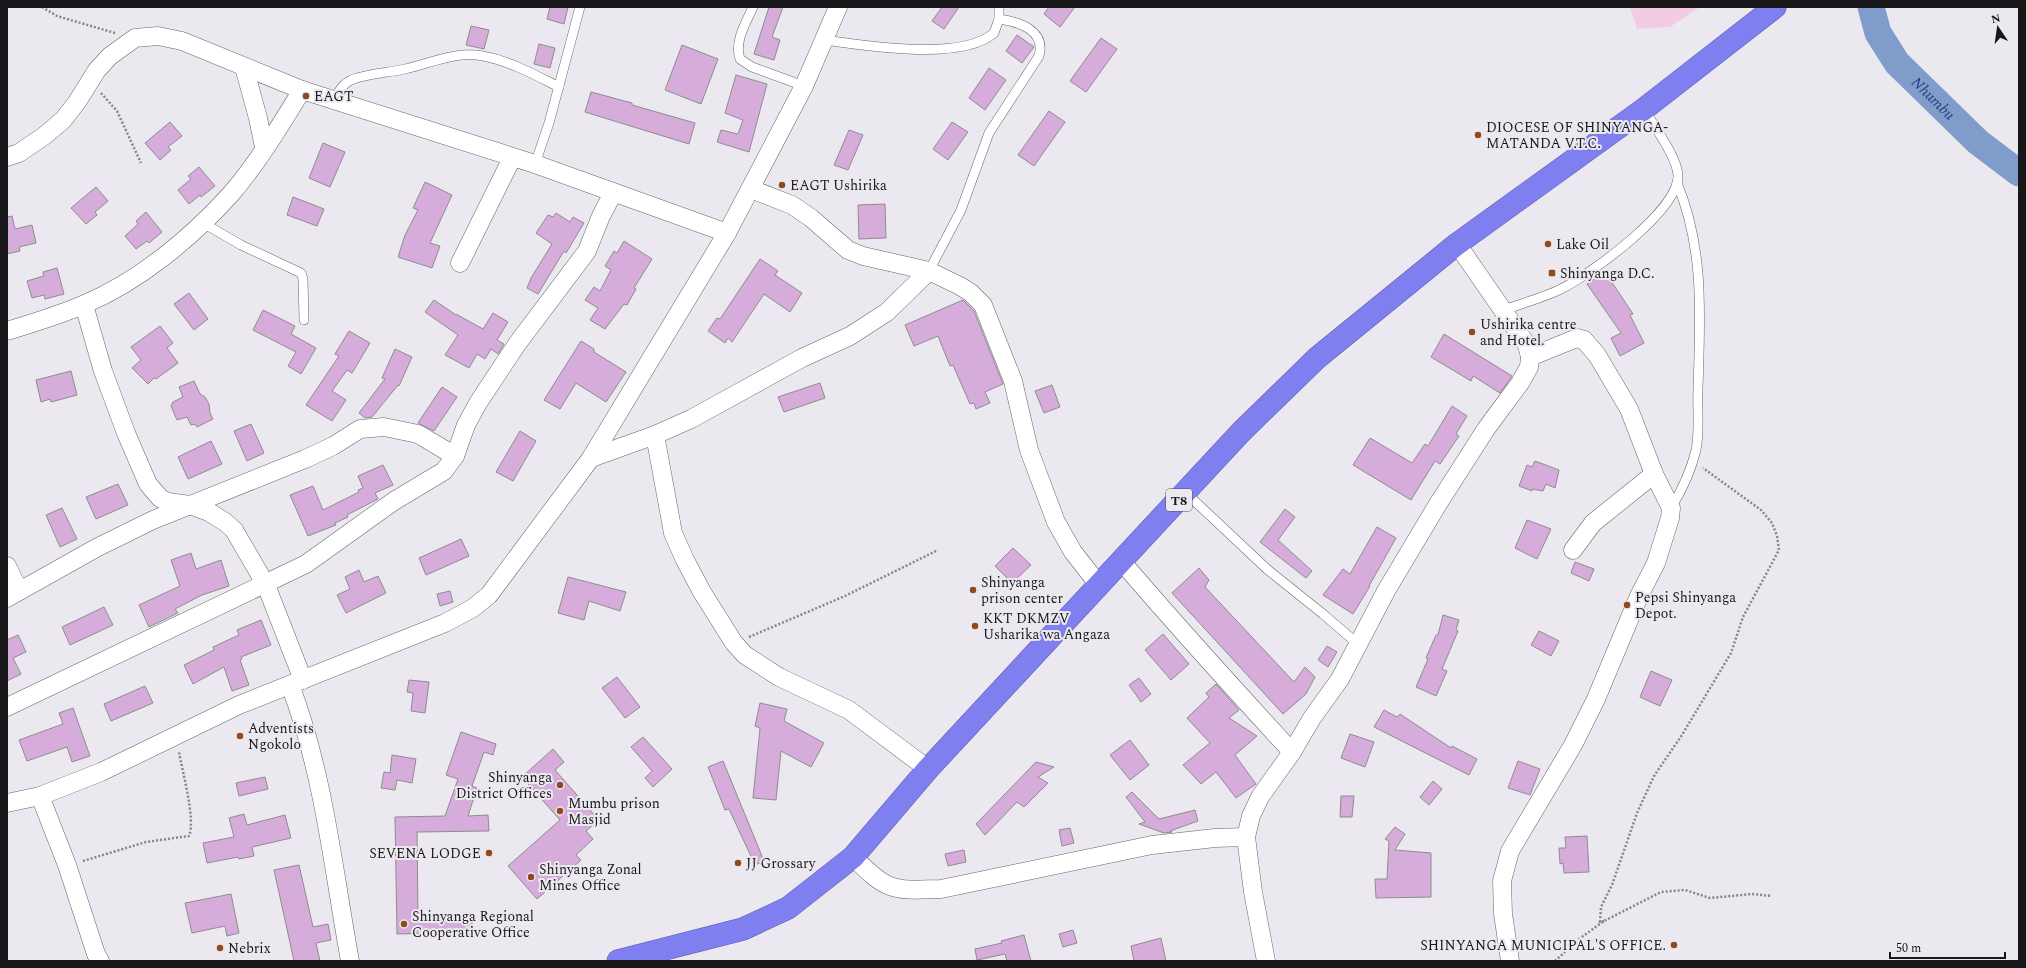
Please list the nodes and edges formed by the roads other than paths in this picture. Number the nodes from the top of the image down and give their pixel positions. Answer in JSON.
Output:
{"nodes":[{"id":1,"x":580,"y":7,"type":"edge"},
{"id":2,"x":753,"y":7,"type":"edge"},
{"id":3,"x":838,"y":7,"type":"edge"},
{"id":4,"x":999,"y":7,"type":"edge"},
{"id":5,"x":1775,"y":7,"type":"edge"},
{"id":6,"x":999,"y":19,"type":"junction"},
{"id":7,"x":824,"y":40,"type":"junction"},
{"id":8,"x":244,"y":67,"type":"junction"},
{"id":9,"x":804,"y":86,"type":"junction"},
{"id":10,"x":559,"y":87,"type":"junction"},
{"id":11,"x":302,"y":90,"type":"junction"},
{"id":12,"x":333,"y":100,"type":"junction"},
{"id":13,"x":1644,"y":109,"type":"junction"},
{"id":14,"x":264,"y":147,"type":"junction"},
{"id":15,"x":7,"y":157,"type":"edge"},
{"id":16,"x":512,"y":158,"type":"junction"},
{"id":17,"x":535,"y":164,"type":"junction"},
{"id":18,"x":1678,"y":183,"type":"junction"},
{"id":19,"x":751,"y":189,"type":"junction"},
{"id":20,"x":613,"y":193,"type":"junction"},
{"id":21,"x":203,"y":223,"type":"junction"},
{"id":22,"x":727,"y":233,"type":"junction"},
{"id":23,"x":1457,"y":244,"type":"junction"},
{"id":24,"x":460,"y":263,"type":"dead end"},
{"id":25,"x":929,"y":271,"type":"junction"},
{"id":26,"x":84,"y":305,"type":"junction"},
{"id":27,"x":1504,"y":310,"type":"junction"},
{"id":28,"x":304,"y":320,"type":"dead end"},
{"id":29,"x":7,"y":331,"type":"edge"},
{"id":30,"x":1530,"y":356,"type":"junction"},
{"id":31,"x":655,"y":435,"type":"junction"},
{"id":32,"x":455,"y":456,"type":"junction"},
{"id":33,"x":591,"y":458,"type":"junction"},
{"id":34,"x":1654,"y":474,"type":"junction"},
{"id":35,"x":1186,"y":493,"type":"junction"},
{"id":36,"x":190,"y":505,"type":"junction"},
{"id":37,"x":1671,"y":508,"type":"junction"},
{"id":38,"x":1573,"y":550,"type":"dead end"},
{"id":39,"x":1122,"y":562,"type":"junction"},
{"id":40,"x":7,"y":566,"type":"edge"},
{"id":41,"x":266,"y":585,"type":"junction"},
{"id":42,"x":1099,"y":585,"type":"junction"},
{"id":43,"x":13,"y":595,"type":"edge"},
{"id":44,"x":1359,"y":645,"type":"junction"},
{"id":45,"x":296,"y":682,"type":"junction"},
{"id":46,"x":7,"y":707,"type":"edge"},
{"id":47,"x":1292,"y":752,"type":"junction"},
{"id":48,"x":928,"y":769,"type":"junction"},
{"id":49,"x":40,"y":796,"type":"junction"},
{"id":50,"x":7,"y":803,"type":"edge"},
{"id":51,"x":1246,"y":837,"type":"junction"},
{"id":52,"x":853,"y":857,"type":"junction"},
{"id":53,"x":100,"y":961,"type":"edge"},
{"id":54,"x":350,"y":961,"type":"edge"},
{"id":55,"x":618,"y":961,"type":"edge"},
{"id":56,"x":1266,"y":961,"type":"edge"},
{"id":57,"x":1510,"y":961,"type":"edge"}],
"edges":[{"from":1,"to":10,"type":"lane"},
{"from":2,"to":9,"type":"lane"},
{"from":3,"to":7,"type":"street"},
{"from":4,"to":6,"type":"lane"},
{"from":5,"to":13,"type":"highway","number":"T8"},
{"from":6,"to":7,"type":"lane"},
{"from":6,"to":25,"type":"lane"},
{"from":7,"to":9,"type":"street"},
{"from":8,"to":11,"type":"street"},
{"from":8,"to":14,"type":"street"},
{"from":8,"to":15,"type":"street"},
{"from":9,"to":19,"type":"street"},
{"from":10,"to":12,"type":"lane"},
{"from":10,"to":17,"type":"lane"},
{"from":11,"to":12,"type":"street"},
{"from":11,"to":14,"type":"street"},
{"from":12,"to":16,"type":"street"},
{"from":13,"to":18,"type":"lane"},
{"from":13,"to":23,"type":"highway","number":"T8"},
{"from":14,"to":21,"type":"street"},
{"from":16,"to":17,"type":"street"},
{"from":16,"to":24,"type":"street"},
{"from":17,"to":20,"type":"street"},
{"from":18,"to":27,"type":"lane"},
{"from":18,"to":37,"type":"lane"},
{"from":19,"to":22,"type":"street"},
{"from":19,"to":25,"type":"street"},
{"from":20,"to":22,"type":"street"},
{"from":20,"to":32,"type":"street"},
{"from":21,"to":26,"type":"street"},
{"from":21,"to":28,"type":"lane"},
{"from":22,"to":33,"type":"street"},
{"from":23,"to":27,"type":"street"},
{"from":23,"to":35,"type":"highway","number":"T8"},
{"from":25,"to":31,"type":"street"},
{"from":25,"to":42,"type":"street"},
{"from":26,"to":29,"type":"street"},
{"from":26,"to":36,"type":"street"},
{"from":27,"to":30,"type":"street"},
{"from":30,"to":34,"type":"street"},
{"from":30,"to":44,"type":"street"},
{"from":31,"to":33,"type":"street"},
{"from":31,"to":48,"type":"street"},
{"from":32,"to":36,"type":"street"},
{"from":32,"to":41,"type":"street"},
{"from":33,"to":45,"type":"street"},
{"from":34,"to":37,"type":"street"},
{"from":34,"to":38,"type":"street"},
{"from":35,"to":39,"type":"highway","number":"T8"},
{"from":35,"to":44,"type":"lane"},
{"from":36,"to":41,"type":"street"},
{"from":36,"to":43,"type":"street"},
{"from":37,"to":57,"type":"street"},
{"from":39,"to":42,"type":"highway","number":"T8"},
{"from":39,"to":47,"type":"street"},
{"from":40,"to":43,"type":"street"},
{"from":41,"to":45,"type":"street"},
{"from":41,"to":46,"type":"street"},
{"from":42,"to":48,"type":"highway","number":"T8"},
{"from":44,"to":47,"type":"street"},
{"from":45,"to":49,"type":"street"},
{"from":45,"to":54,"type":"street"},
{"from":47,"to":51,"type":"street"},
{"from":48,"to":52,"type":"highway","number":"T8"},
{"from":49,"to":50,"type":"street"},
{"from":49,"to":53,"type":"street"},
{"from":51,"to":52,"type":"street"},
{"from":51,"to":56,"type":"street"},
{"from":52,"to":55,"type":"highway","number":"T8"}]}
